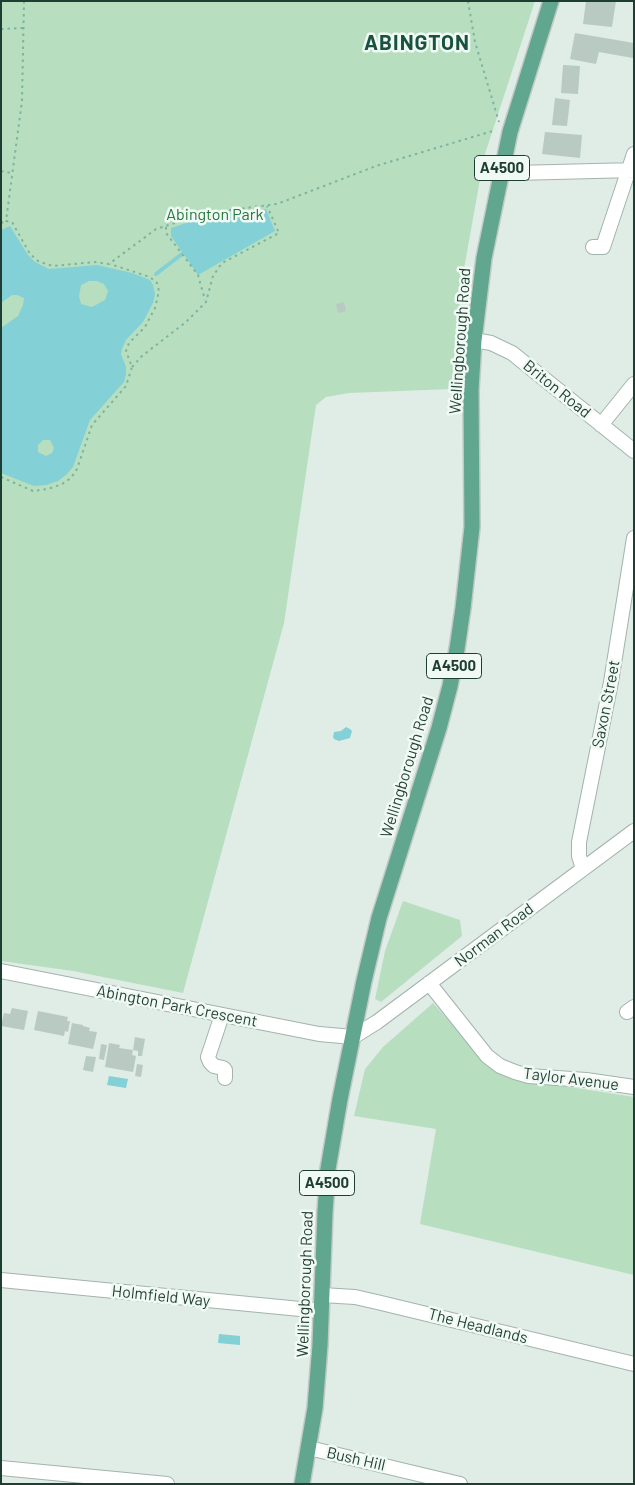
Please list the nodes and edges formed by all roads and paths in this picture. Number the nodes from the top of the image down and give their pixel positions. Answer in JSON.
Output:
{"nodes":[{"id":1,"x":24,"y":1,"type":"edge"},
{"id":2,"x":468,"y":1,"type":"edge"},
{"id":3,"x":551,"y":1,"type":"edge"},
{"id":4,"x":23,"y":28,"type":"junction"},
{"id":5,"x":1,"y":29,"type":"edge"},
{"id":6,"x":499,"y":122,"type":"dead end"},
{"id":7,"x":501,"y":130,"type":"dead end"},
{"id":8,"x":634,"y":154,"type":"edge"},
{"id":9,"x":631,"y":170,"type":"edge"},
{"id":10,"x":1,"y":171,"type":"edge"},
{"id":11,"x":501,"y":171,"type":"junction"},
{"id":12,"x":12,"y":173,"type":"junction"},
{"id":13,"x":267,"y":206,"type":"junction"},
{"id":14,"x":6,"y":221,"type":"junction"},
{"id":15,"x":1,"y":223,"type":"edge"},
{"id":16,"x":166,"y":227,"type":"junction"},
{"id":17,"x":593,"y":247,"type":"dead end"},
{"id":18,"x":109,"y":264,"type":"junction"},
{"id":19,"x":206,"y":302,"type":"junction"},
{"id":20,"x":474,"y":340,"type":"junction"},
{"id":21,"x":132,"y":367,"type":"junction"},
{"id":22,"x":634,"y":384,"type":"edge"},
{"id":23,"x":601,"y":425,"type":"junction"},
{"id":24,"x":634,"y":451,"type":"edge"},
{"id":25,"x":1,"y":477,"type":"edge"},
{"id":26,"x":634,"y":538,"type":"edge"},
{"id":27,"x":631,"y":838,"type":"edge"},
{"id":28,"x":583,"y":869,"type":"junction"},
{"id":29,"x":1,"y":971,"type":"edge"},
{"id":30,"x":429,"y":983,"type":"junction"},
{"id":31,"x":222,"y":1014,"type":"junction"},
{"id":32,"x":352,"y":1037,"type":"junction"},
{"id":33,"x":225,"y":1078,"type":"dead end"},
{"id":34,"x":634,"y":1087,"type":"edge"},
{"id":35,"x":1,"y":1280,"type":"edge"},
{"id":36,"x":322,"y":1295,"type":"junction"},
{"id":37,"x":321,"y":1311,"type":"junction"},
{"id":38,"x":634,"y":1364,"type":"edge"},
{"id":39,"x":309,"y":1448,"type":"junction"},
{"id":40,"x":1,"y":1468,"type":"edge"},
{"id":41,"x":167,"y":1484,"type":"edge"},
{"id":42,"x":302,"y":1484,"type":"edge"},
{"id":43,"x":460,"y":1484,"type":"edge"}],
"edges":[{"from":1,"to":4,"type":"path"},
{"from":2,"to":6,"type":"path"},
{"from":3,"to":11,"type":"main road","name":"Wellingborough Road","number":"A4500"},
{"from":4,"to":5,"type":"path"},
{"from":4,"to":12,"type":"path"},
{"from":7,"to":13,"type":"path"},
{"from":8,"to":9,"type":"street"},
{"from":9,"to":11,"type":"street"},
{"from":9,"to":17,"type":"street"},
{"from":10,"to":12,"type":"path"},
{"from":11,"to":20,"type":"main road","name":"Wellingborough Road","number":"A4500"},
{"from":12,"to":14,"type":"path"},
{"from":13,"to":16,"type":"path"},
{"from":13,"to":19,"type":"path"},
{"from":14,"to":15,"type":"path"},
{"from":14,"to":18,"type":"path"},
{"from":16,"to":18,"type":"path"},
{"from":16,"to":19,"type":"path"},
{"from":18,"to":21,"type":"path"},
{"from":19,"to":21,"type":"path"},
{"from":20,"to":23,"type":"street","name":"Briton Road"},
{"from":20,"to":32,"type":"main road","name":"Wellingborough Road","number":"A4500"},
{"from":21,"to":25,"type":"path"},
{"from":22,"to":23,"type":"street"},
{"from":23,"to":24,"type":"street","name":"Briton Road"},
{"from":26,"to":28,"type":"street","name":"Saxon Street"},
{"from":27,"to":28,"type":"street","name":"Norman Road"},
{"from":28,"to":30,"type":"street","name":"Norman Road"},
{"from":29,"to":31,"type":"street","name":"Abington Park Crescent"},
{"from":30,"to":32,"type":"street","name":"Norman Road"},
{"from":30,"to":34,"type":"street","name":"Taylor Avenue"},
{"from":31,"to":32,"type":"street","name":"Abington Park Crescent"},
{"from":31,"to":33,"type":"street"},
{"from":32,"to":36,"type":"main road","name":"Wellingborough Road","number":"A4500"},
{"from":35,"to":37,"type":"street","name":"Holmfield Way"},
{"from":36,"to":37,"type":"main road","name":"Wellingborough Road","number":"A4500"},
{"from":36,"to":38,"type":"street","name":"The Headlands"},
{"from":37,"to":39,"type":"main road","name":"Wellingborough Road","number":"A4500"},
{"from":39,"to":42,"type":"main road","name":"Wellingborough Road","number":"A4500"},
{"from":39,"to":43,"type":"street","name":"Bush Hill"},
{"from":40,"to":41,"type":"street"}]}
